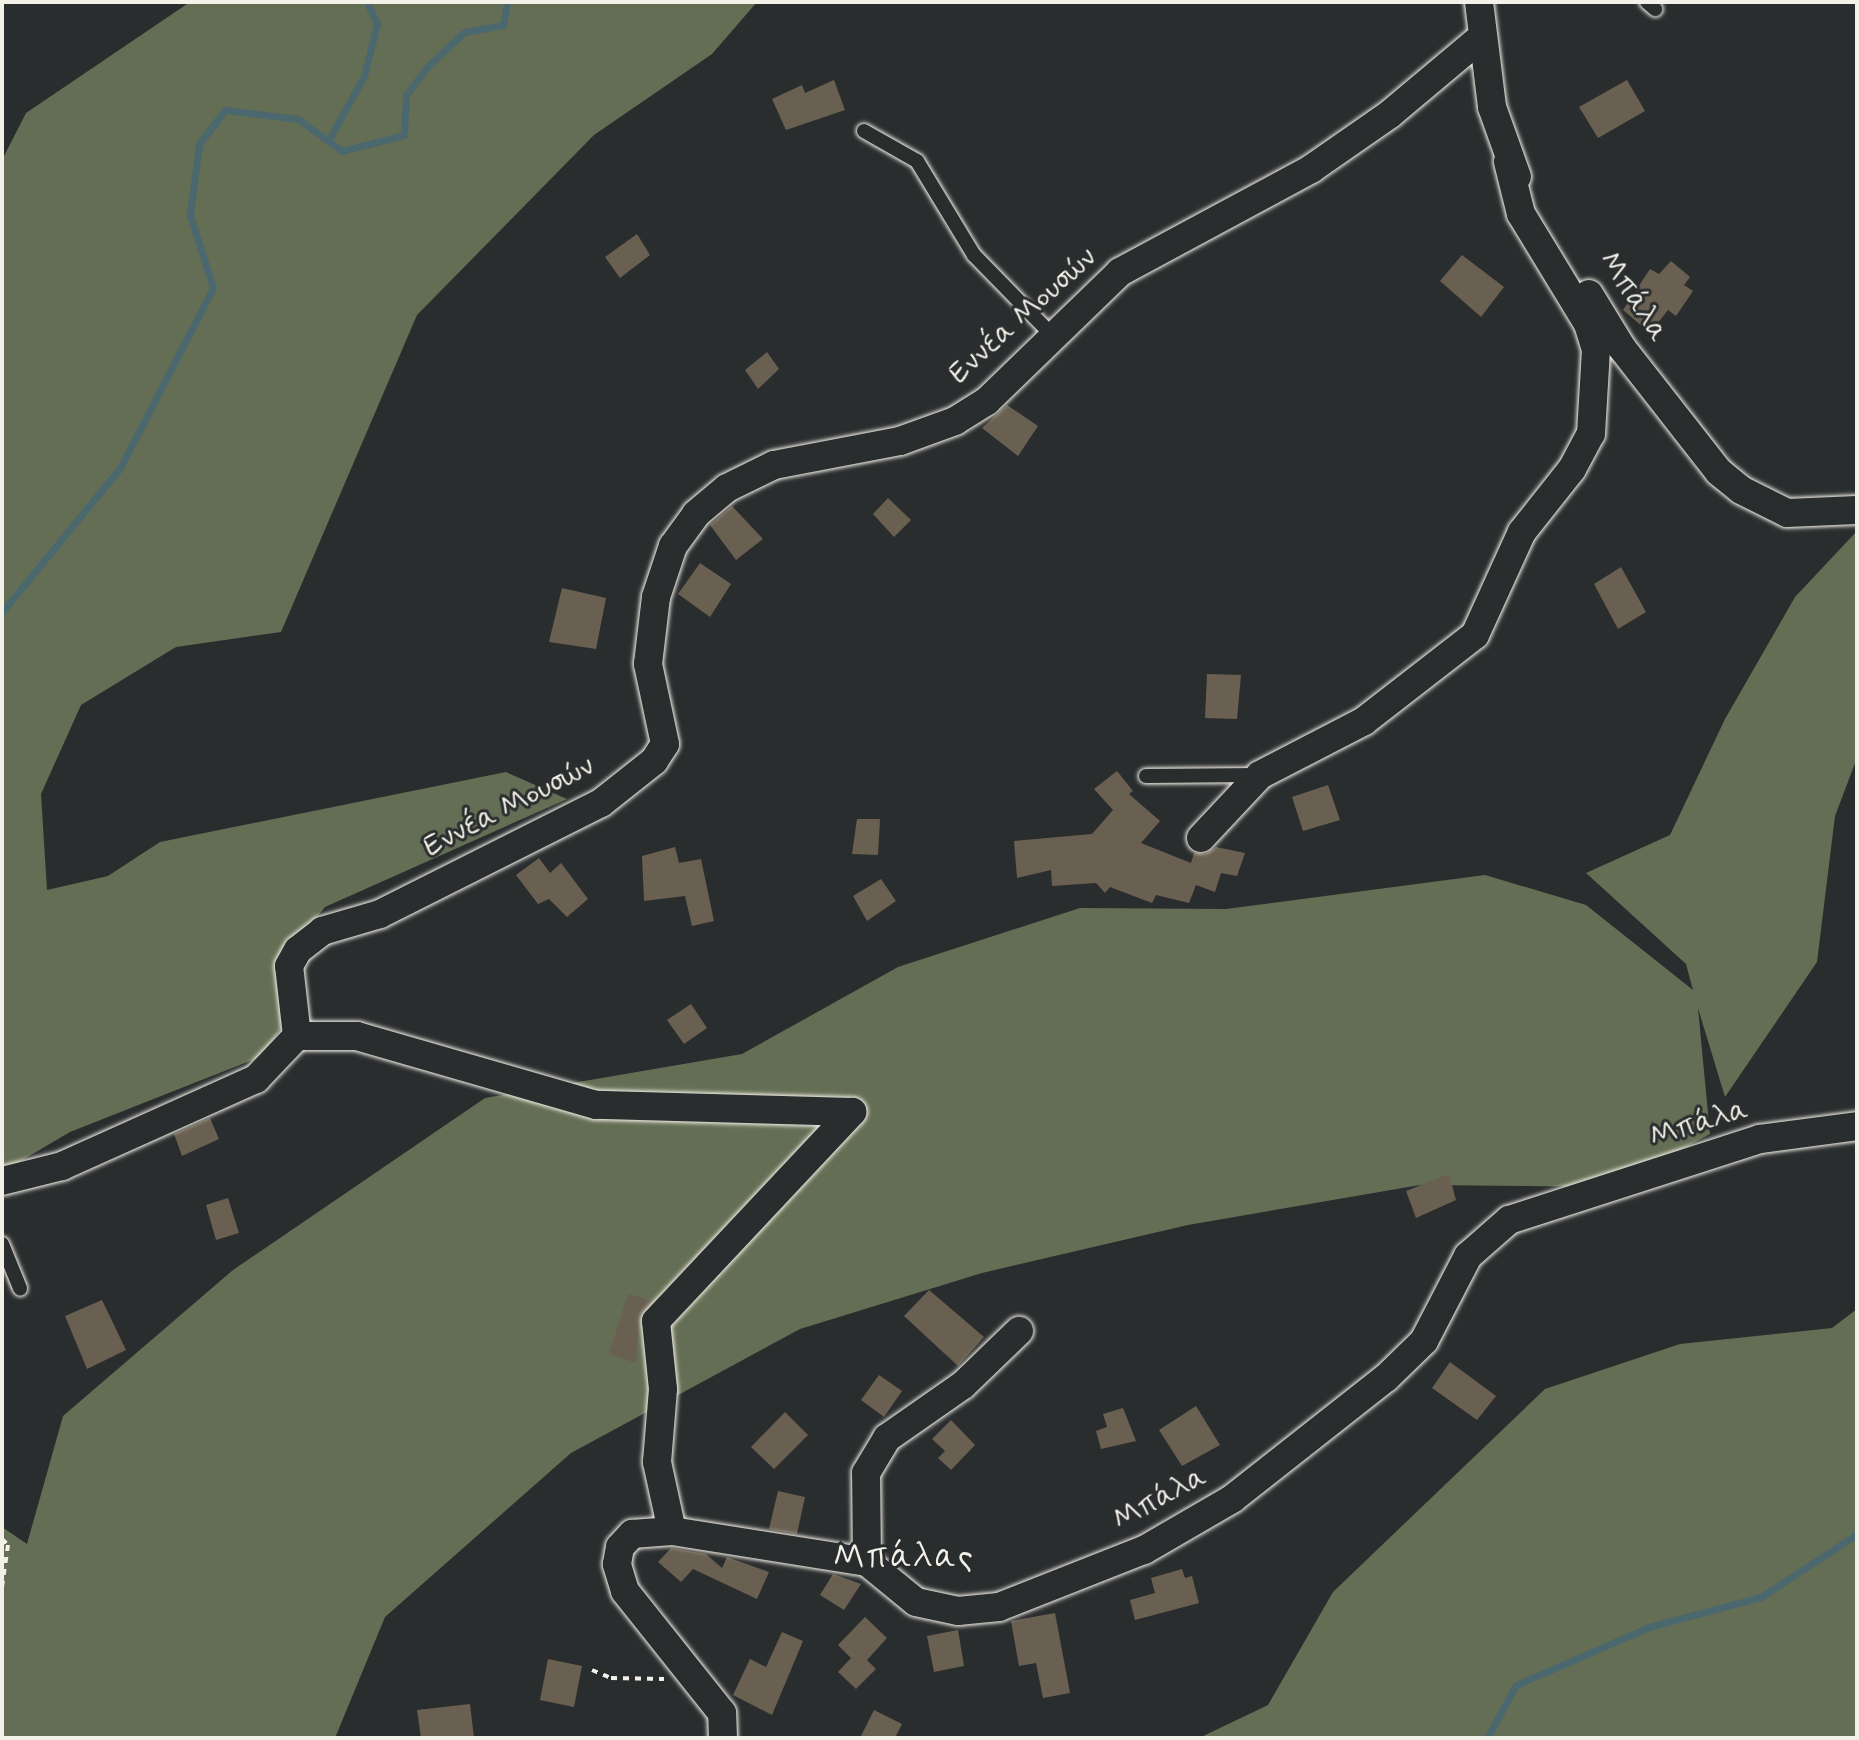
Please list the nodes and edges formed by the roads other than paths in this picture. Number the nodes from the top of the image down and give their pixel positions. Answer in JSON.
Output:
{"nodes":[{"id":1,"x":1479,"y":2,"type":"edge"},
{"id":2,"x":1483,"y":36,"type":"junction"},
{"id":3,"x":864,"y":131,"type":"dead end"},
{"id":4,"x":1508,"y":162,"type":"junction"},
{"id":5,"x":1055,"y":339,"type":"junction"},
{"id":6,"x":1857,"y":510,"type":"edge"},
{"id":7,"x":1260,"y":775,"type":"junction"},
{"id":8,"x":1146,"y":776,"type":"dead end"},
{"id":9,"x":1201,"y":838,"type":"dead end"},
{"id":10,"x":297,"y":1036,"type":"junction"},
{"id":11,"x":1857,"y":1126,"type":"edge"},
{"id":12,"x":2,"y":1181,"type":"edge"},
{"id":13,"x":2,"y":1244,"type":"edge"},
{"id":14,"x":20,"y":1288,"type":"dead end"},
{"id":15,"x":1019,"y":1331,"type":"dead end"},
{"id":16,"x":672,"y":1531,"type":"junction"},
{"id":17,"x":867,"y":1562,"type":"junction"},
{"id":18,"x":723,"y":1738,"type":"edge"}],
"edges":[{"from":1,"to":2,"type":"street","name":"Μπάλα"},
{"from":2,"to":4,"type":"street","name":"Μπάλα"},
{"from":2,"to":5,"type":"street","name":"Εννέα Μουσών"},
{"from":3,"to":5,"type":"lane"},
{"from":4,"to":6,"type":"street","name":"Μπάλα"},
{"from":4,"to":7,"type":"street"},
{"from":5,"to":10,"type":"street","name":"Εννέα Μουσών"},
{"from":7,"to":8,"type":"lane"},
{"from":7,"to":9,"type":"street"},
{"from":10,"to":12,"type":"street"},
{"from":10,"to":16,"type":"street"},
{"from":11,"to":17,"type":"street","name":"Μπάλα"},
{"from":13,"to":14,"type":"lane"},
{"from":15,"to":17,"type":"street"},
{"from":16,"to":17,"type":"street"},
{"from":16,"to":18,"type":"street"}]}
